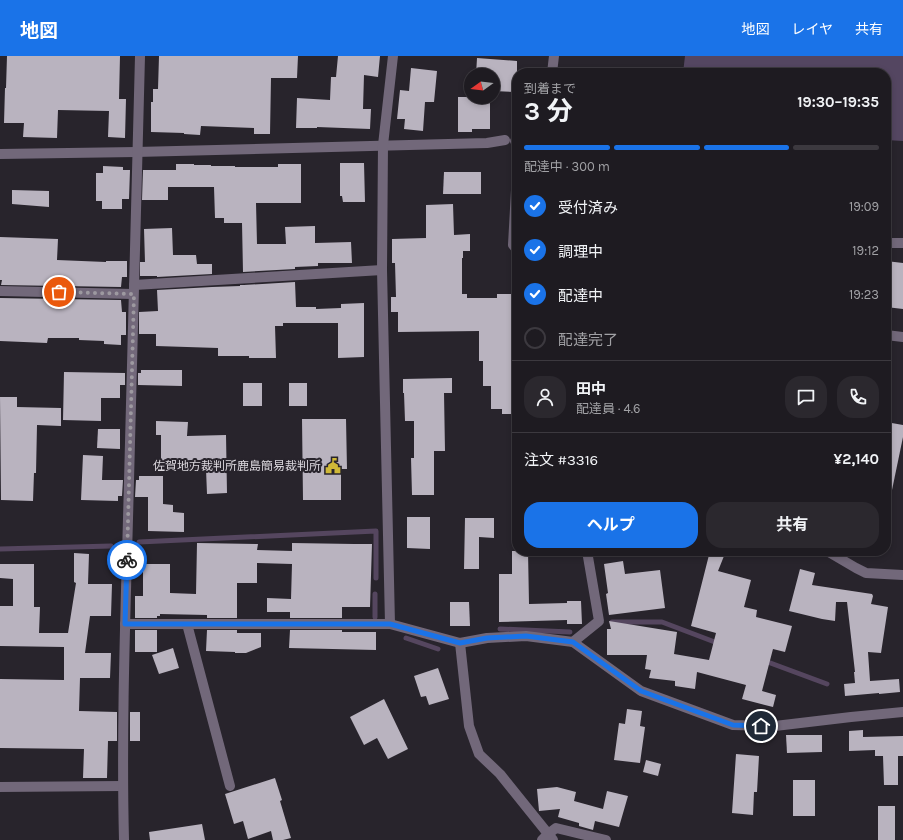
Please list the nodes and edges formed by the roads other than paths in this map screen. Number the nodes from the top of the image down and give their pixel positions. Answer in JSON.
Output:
{"nodes":[{"id":1,"x":140,"y":56,"type":"edge"},
{"id":2,"x":393,"y":56,"type":"edge"},
{"id":3,"x":554,"y":56,"type":"edge"},
{"id":4,"x":553,"y":68,"type":"edge"},
{"id":5,"x":512,"y":140,"type":"edge"},
{"id":6,"x":383,"y":145,"type":"junction"},
{"id":7,"x":136,"y":152,"type":"junction"},
{"id":8,"x":0,"y":154,"type":"edge"},
{"id":9,"x":891,"y":243,"type":"edge"},
{"id":10,"x":903,"y":243,"type":"edge"},
{"id":11,"x":382,"y":270,"type":"junction"},
{"id":12,"x":0,"y":290,"type":"edge"},
{"id":13,"x":134,"y":290,"type":"junction"},
{"id":14,"x":891,"y":336,"type":"edge"},
{"id":15,"x":903,"y":337,"type":"edge"},
{"id":16,"x":588,"y":556,"type":"edge"},
{"id":17,"x":836,"y":556,"type":"edge"},
{"id":18,"x":903,"y":575,"type":"edge"},
{"id":19,"x":125,"y":624,"type":"junction"},
{"id":20,"x":187,"y":624,"type":"junction"},
{"id":21,"x":390,"y":624,"type":"junction"},
{"id":22,"x":573,"y":642,"type":"junction"},
{"id":23,"x":460,"y":643,"type":"junction"},
{"id":24,"x":903,"y":712,"type":"edge"},
{"id":25,"x":122,"y":786,"type":"junction"},
{"id":26,"x":230,"y":786,"type":"dead end"},
{"id":27,"x":0,"y":787,"type":"edge"},
{"id":28,"x":548,"y":838,"type":"edge"},
{"id":29,"x":124,"y":840,"type":"edge"},
{"id":30,"x":606,"y":840,"type":"edge"}],
"edges":[{"from":1,"to":7,"type":"street"},
{"from":2,"to":6,"type":"street"},
{"from":3,"to":4,"type":"street"},
{"from":5,"to":6,"type":"street"},
{"from":6,"to":7,"type":"street"},
{"from":6,"to":11,"type":"street"},
{"from":7,"to":8,"type":"street"},
{"from":7,"to":13,"type":"street"},
{"from":9,"to":10,"type":"street"},
{"from":11,"to":13,"type":"street"},
{"from":11,"to":21,"type":"street"},
{"from":12,"to":13,"type":"street"},
{"from":13,"to":19,"type":"street"},
{"from":14,"to":15,"type":"street"},
{"from":16,"to":22,"type":"street"},
{"from":17,"to":18,"type":"street"},
{"from":19,"to":20,"type":"street"},
{"from":19,"to":25,"type":"street"},
{"from":20,"to":21,"type":"street"},
{"from":20,"to":26,"type":"street"},
{"from":21,"to":23,"type":"street"},
{"from":22,"to":23,"type":"street"},
{"from":22,"to":24,"type":"street"},
{"from":23,"to":28,"type":"street"},
{"from":25,"to":27,"type":"street"},
{"from":25,"to":29,"type":"street"},
{"from":28,"to":30,"type":"street"}]}
